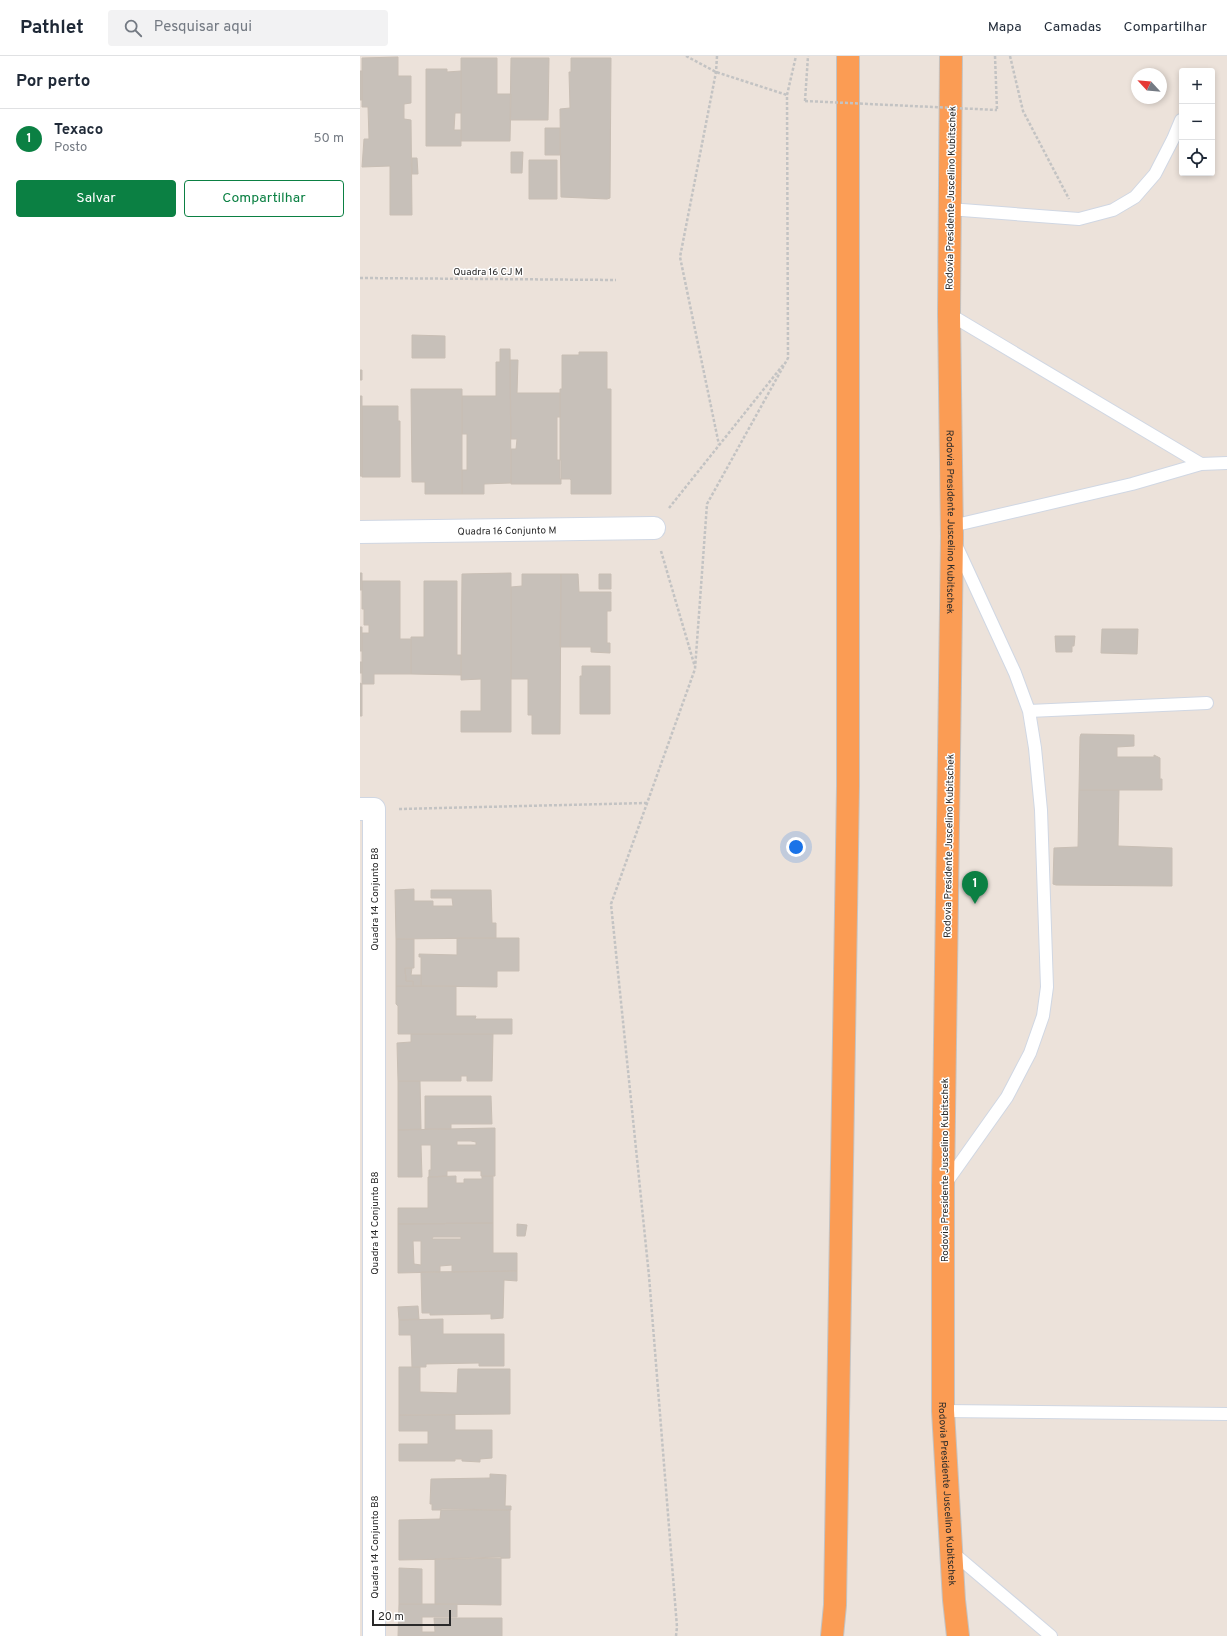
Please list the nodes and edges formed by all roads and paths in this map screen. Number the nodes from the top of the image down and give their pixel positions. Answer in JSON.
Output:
{"nodes":[{"id":1,"x":686,"y":56,"type":"edge"},
{"id":2,"x":717,"y":56,"type":"edge"},
{"id":3,"x":796,"y":56,"type":"edge"},
{"id":4,"x":808,"y":56,"type":"edge"},
{"id":5,"x":848,"y":56,"type":"edge"},
{"id":6,"x":951,"y":56,"type":"edge"},
{"id":7,"x":996,"y":56,"type":"edge"},
{"id":8,"x":1010,"y":56,"type":"edge"},
{"id":9,"x":716,"y":72,"type":"junction"},
{"id":10,"x":786,"y":95,"type":"junction"},
{"id":11,"x":1179,"y":125,"type":"edge"},
{"id":12,"x":949,"y":209,"type":"junction"},
{"id":13,"x":1079,"y":218,"type":"junction"},
{"id":14,"x":360,"y":278,"type":"edge"},
{"id":15,"x":616,"y":280,"type":"dead end"},
{"id":16,"x":949,"y":314,"type":"junction"},
{"id":17,"x":788,"y":358,"type":"junction"},
{"id":18,"x":719,"y":445,"type":"junction"},
{"id":19,"x":1227,"y":463,"type":"edge"},
{"id":20,"x":1201,"y":464,"type":"junction"},
{"id":21,"x":654,"y":528,"type":"junction"},
{"id":22,"x":952,"y":531,"type":"junction"},
{"id":23,"x":360,"y":532,"type":"edge"},
{"id":24,"x":695,"y":668,"type":"junction"},
{"id":25,"x":1207,"y":703,"type":"dead end"},
{"id":26,"x":1029,"y":711,"type":"junction"},
{"id":27,"x":647,"y":803,"type":"junction"},
{"id":28,"x":367,"y":809,"type":"edge"},
{"id":29,"x":943,"y":1187,"type":"junction"},
{"id":30,"x":943,"y":1411,"type":"junction"},
{"id":31,"x":1227,"y":1414,"type":"edge"},
{"id":32,"x":952,"y":1552,"type":"junction"},
{"id":33,"x":374,"y":1636,"type":"edge"},
{"id":34,"x":676,"y":1636,"type":"edge"},
{"id":35,"x":832,"y":1636,"type":"edge"},
{"id":36,"x":958,"y":1636,"type":"edge"},
{"id":37,"x":1051,"y":1636,"type":"edge"}],
"edges":[{"from":1,"to":9,"type":"path"},
{"from":2,"to":9,"type":"path"},
{"from":3,"to":10,"type":"path"},
{"from":4,"to":7,"type":"path","bridge":true},
{"from":5,"to":35,"type":"highway"},
{"from":6,"to":12,"type":"highway","name":"Rodovia Presidente Juscelino Kubitschek"},
{"from":8,"to":13,"type":"path"},
{"from":9,"to":10,"type":"path"},
{"from":9,"to":18,"type":"path"},
{"from":10,"to":17,"type":"path"},
{"from":11,"to":13,"type":"lane"},
{"from":12,"to":13,"type":"lane"},
{"from":12,"to":16,"type":"highway","name":"Rodovia Presidente Juscelino Kubitschek"},
{"from":14,"to":15,"type":"path","name":"Quadra 16 CJ M"},
{"from":16,"to":20,"type":"lane"},
{"from":16,"to":22,"type":"highway","name":"Rodovia Presidente Juscelino Kubitschek"},
{"from":17,"to":18,"type":"path"},
{"from":17,"to":24,"type":"path"},
{"from":18,"to":21,"type":"path"},
{"from":19,"to":20,"type":"lane"},
{"from":20,"to":22,"type":"lane"},
{"from":21,"to":23,"type":"street","name":"Quadra 16 Conjunto M"},
{"from":21,"to":24,"type":"path"},
{"from":22,"to":26,"type":"lane"},
{"from":22,"to":29,"type":"highway","name":"Rodovia Presidente Juscelino Kubitschek"},
{"from":24,"to":27,"type":"path"},
{"from":25,"to":26,"type":"lane"},
{"from":26,"to":29,"type":"lane"},
{"from":27,"to":28,"type":"path"},
{"from":27,"to":34,"type":"path"},
{"from":28,"to":33,"type":"street","name":"Quadra 14 Conjunto B8"},
{"from":29,"to":30,"type":"highway","name":"Rodovia Presidente Juscelino Kubitschek"},
{"from":30,"to":31,"type":"lane"},
{"from":30,"to":32,"type":"highway","name":"Rodovia Presidente Juscelino Kubitschek"},
{"from":32,"to":36,"type":"highway","name":"Rodovia Presidente Juscelino Kubitschek"},
{"from":32,"to":37,"type":"lane"}]}
